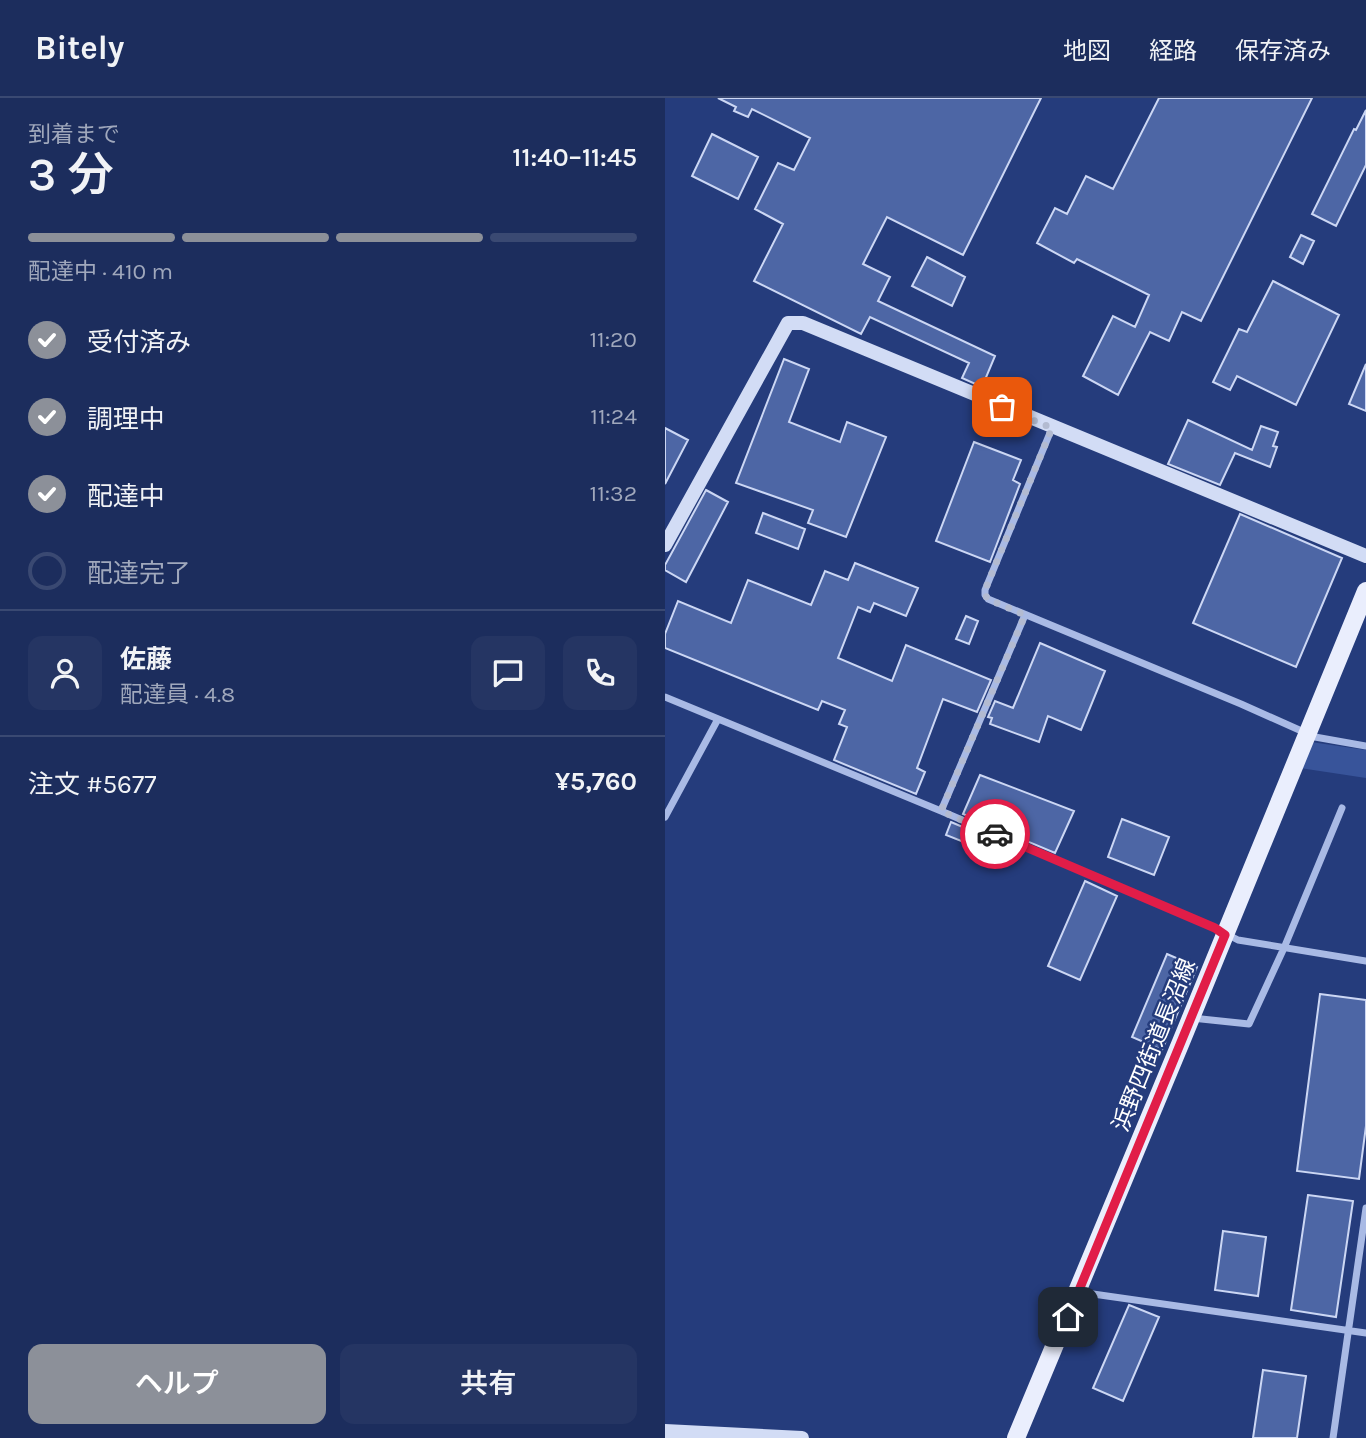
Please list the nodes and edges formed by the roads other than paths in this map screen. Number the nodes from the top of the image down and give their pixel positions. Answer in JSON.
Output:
{"nodes":[{"id":1,"x":1052,"y":428,"type":"junction"},
{"id":2,"x":665,"y":545,"type":"edge"},
{"id":3,"x":1366,"y":556,"type":"edge"},
{"id":4,"x":1366,"y":591,"type":"edge"},
{"id":5,"x":1025,"y":615,"type":"junction"},
{"id":6,"x":665,"y":698,"type":"edge"},
{"id":7,"x":718,"y":719,"type":"junction"},
{"id":8,"x":1306,"y":734,"type":"junction"},
{"id":9,"x":1366,"y":746,"type":"edge"},
{"id":10,"x":1342,"y":808,"type":"dead end"},
{"id":11,"x":941,"y":811,"type":"junction"},
{"id":12,"x":665,"y":817,"type":"edge"},
{"id":13,"x":1225,"y":935,"type":"junction"},
{"id":14,"x":1284,"y":948,"type":"junction"},
{"id":15,"x":1366,"y":961,"type":"edge"},
{"id":16,"x":1191,"y":1018,"type":"junction"},
{"id":17,"x":1366,"y":1208,"type":"edge"},
{"id":18,"x":1078,"y":1292,"type":"junction"},
{"id":19,"x":1349,"y":1331,"type":"junction"},
{"id":20,"x":1366,"y":1333,"type":"edge"},
{"id":21,"x":665,"y":1431,"type":"edge"},
{"id":22,"x":802,"y":1438,"type":"edge"},
{"id":23,"x":1016,"y":1438,"type":"edge"},
{"id":24,"x":1333,"y":1438,"type":"edge"}],
"edges":[{"from":1,"to":2,"type":"street"},
{"from":1,"to":3,"type":"street"},
{"from":1,"to":5,"type":"street"},
{"from":4,"to":8,"type":"main road","name":"浜野四街道長沼線"},
{"from":5,"to":8,"type":"street"},
{"from":5,"to":11,"type":"street"},
{"from":6,"to":7,"type":"street"},
{"from":7,"to":11,"type":"street"},
{"from":7,"to":12,"type":"street"},
{"from":8,"to":9,"type":"street"},
{"from":8,"to":13,"type":"main road","name":"浜野四街道長沼線"},
{"from":10,"to":14,"type":"street"},
{"from":11,"to":13,"type":"street"},
{"from":13,"to":14,"type":"street"},
{"from":13,"to":16,"type":"main road","name":"浜野四街道長沼線"},
{"from":14,"to":15,"type":"street"},
{"from":14,"to":16,"type":"street"},
{"from":16,"to":18,"type":"main road","name":"浜野四街道長沼線"},
{"from":17,"to":19,"type":"street"},
{"from":18,"to":19,"type":"street"},
{"from":18,"to":23,"type":"main road","name":"浜野四街道長沼線"},
{"from":19,"to":20,"type":"street"},
{"from":19,"to":24,"type":"street"},
{"from":21,"to":22,"type":"street"}]}
